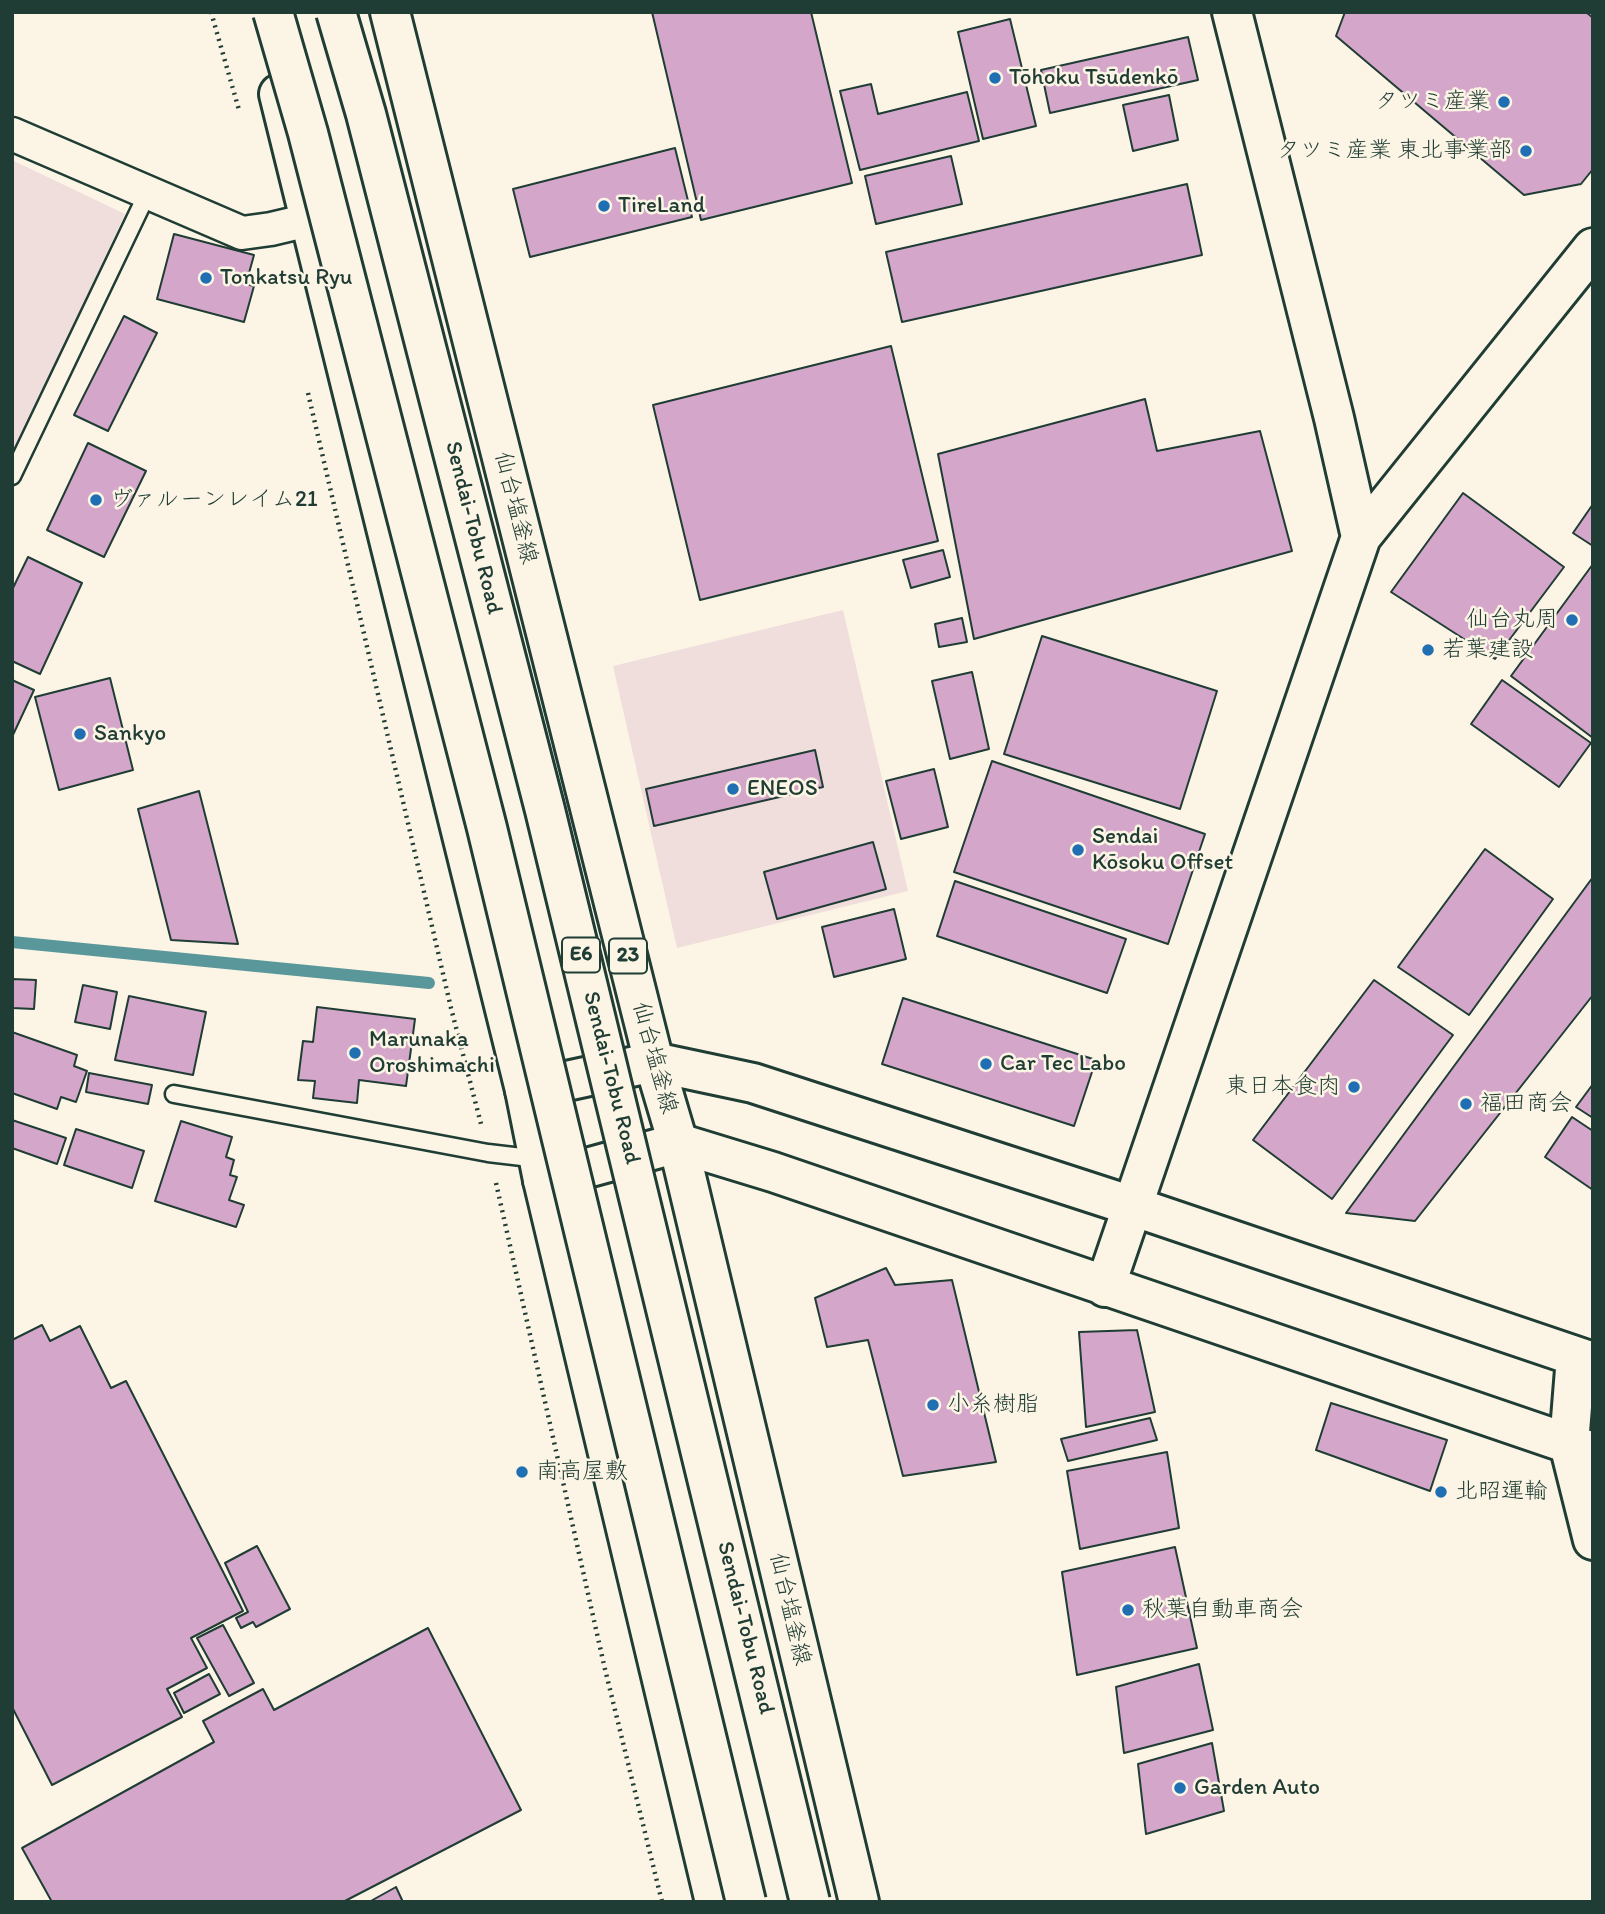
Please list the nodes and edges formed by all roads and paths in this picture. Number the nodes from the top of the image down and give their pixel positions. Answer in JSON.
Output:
{"nodes":[{"id":1,"x":211,"y":12,"type":"edge"},
{"id":2,"x":260,"y":12,"type":"edge"},
{"id":3,"x":273,"y":12,"type":"edge"},
{"id":4,"x":336,"y":12,"type":"edge"},
{"id":5,"x":390,"y":12,"type":"edge"},
{"id":6,"x":1232,"y":12,"type":"edge"},
{"id":7,"x":240,"y":117,"type":"dead end"},
{"id":8,"x":12,"y":134,"type":"edge"},
{"id":9,"x":148,"y":192,"type":"junction"},
{"id":10,"x":309,"y":220,"type":"junction"},
{"id":11,"x":1593,"y":248,"type":"edge"},
{"id":12,"x":306,"y":383,"type":"dead end"},
{"id":13,"x":12,"y":476,"type":"edge"},
{"id":14,"x":1361,"y":537,"type":"junction"},
{"id":15,"x":654,"y":1062,"type":"junction"},
{"id":16,"x":525,"y":1090,"type":"junction"},
{"id":17,"x":174,"y":1094,"type":"dead end"},
{"id":18,"x":678,"y":1143,"type":"junction"},
{"id":19,"x":488,"y":1153,"type":"junction"},
{"id":20,"x":541,"y":1169,"type":"junction"},
{"id":21,"x":1132,"y":1206,"type":"junction"},
{"id":22,"x":1105,"y":1287,"type":"junction"},
{"id":23,"x":1585,"y":1359,"type":"edge"},
{"id":24,"x":1581,"y":1448,"type":"edge"},
{"id":25,"x":1593,"y":1540,"type":"edge"},
{"id":26,"x":662,"y":1902,"type":"edge"},
{"id":27,"x":715,"y":1902,"type":"edge"},
{"id":28,"x":746,"y":1902,"type":"edge"},
{"id":29,"x":810,"y":1902,"type":"edge"},
{"id":30,"x":859,"y":1902,"type":"edge"}],
"edges":[{"from":1,"to":7,"type":"path"},
{"from":2,"to":10,"type":"main road"},
{"from":3,"to":28,"type":"main road","bridge":true},
{"from":4,"to":29,"type":"main road","name":"Sendai-Tobu Road","number":"E6","bridge":true},
{"from":5,"to":15,"type":"main road","name":"仙台塩釜線","number":"23"},
{"from":6,"to":14,"type":"main road"},
{"from":8,"to":9,"type":"street"},
{"from":9,"to":10,"type":"street"},
{"from":9,"to":13,"type":"lane"},
{"from":10,"to":16,"type":"main road"},
{"from":11,"to":14,"type":"main road"},
{"from":12,"to":19,"type":"path"},
{"from":14,"to":21,"type":"main road"},
{"from":15,"to":16,"type":"main road"},
{"from":15,"to":18,"type":"main road","name":"仙台塩釜線","number":"23"},
{"from":15,"to":21,"type":"main road"},
{"from":16,"to":20,"type":"main road"},
{"from":17,"to":19,"type":"lane"},
{"from":18,"to":20,"type":"main road"},
{"from":18,"to":22,"type":"main road"},
{"from":18,"to":30,"type":"main road","name":"仙台塩釜線","number":"23"},
{"from":19,"to":20,"type":"lane"},
{"from":19,"to":26,"type":"path"},
{"from":20,"to":27,"type":"main road"},
{"from":21,"to":22,"type":"main road"},
{"from":21,"to":23,"type":"main road"},
{"from":22,"to":24,"type":"main road"},
{"from":23,"to":24,"type":"main road"},
{"from":24,"to":25,"type":"main road"}]}
